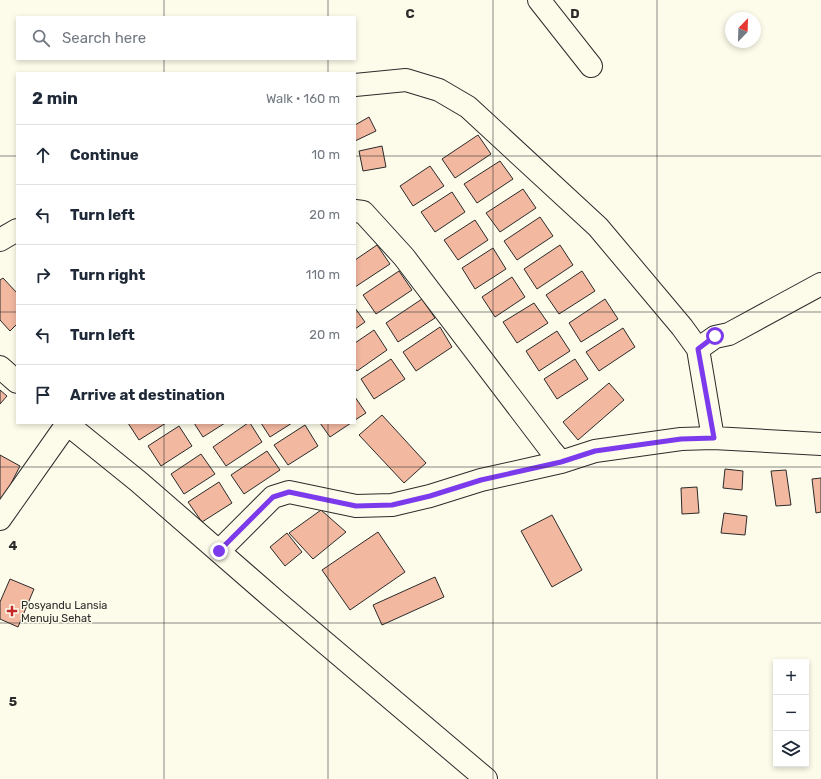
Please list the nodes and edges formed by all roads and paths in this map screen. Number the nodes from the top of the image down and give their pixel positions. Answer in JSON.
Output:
{"nodes":[{"id":1,"x":539,"y":0,"type":"edge"},
{"id":2,"x":591,"y":66,"type":"dead end"},
{"id":3,"x":356,"y":85,"type":"edge"},
{"id":4,"x":356,"y":211,"type":"edge"},
{"id":5,"x":16,"y":231,"type":"edge"},
{"id":6,"x":0,"y":240,"type":"edge"},
{"id":7,"x":821,"y":284,"type":"edge"},
{"id":8,"x":698,"y":349,"type":"junction"},
{"id":9,"x":0,"y":367,"type":"edge"},
{"id":10,"x":16,"y":381,"type":"edge"},
{"id":11,"x":67,"y":424,"type":"edge"},
{"id":12,"x":714,"y":438,"type":"junction"},
{"id":13,"x":821,"y":444,"type":"edge"},
{"id":14,"x":561,"y":462,"type":"junction"},
{"id":15,"x":0,"y":519,"type":"edge"},
{"id":16,"x":219,"y":551,"type":"junction"},
{"id":17,"x":486,"y":779,"type":"edge"}],
"edges":[{"from":1,"to":2,"type":"street"},
{"from":3,"to":8,"type":"street"},
{"from":4,"to":14,"type":"street"},
{"from":5,"to":6,"type":"street"},
{"from":7,"to":8,"type":"street"},
{"from":8,"to":12,"type":"street"},
{"from":9,"to":10,"type":"street"},
{"from":11,"to":15,"type":"street"},
{"from":11,"to":16,"type":"street"},
{"from":12,"to":13,"type":"street"},
{"from":12,"to":14,"type":"street"},
{"from":14,"to":16,"type":"street"},
{"from":16,"to":17,"type":"street"}]}
